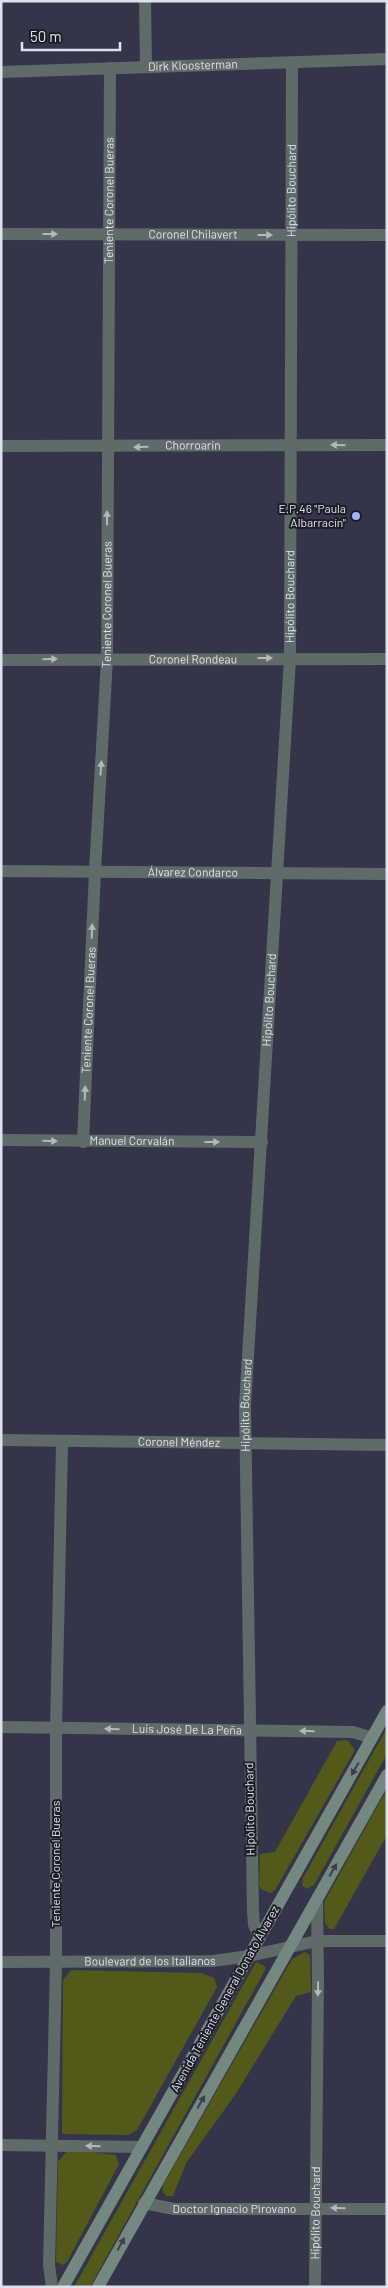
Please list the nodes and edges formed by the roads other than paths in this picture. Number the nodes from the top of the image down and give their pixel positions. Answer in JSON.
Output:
{"nodes":[{"id":1,"x":144,"y":1,"type":"edge"},
{"id":2,"x":387,"y":59,"type":"edge"},
{"id":3,"x":292,"y":63,"type":"junction"},
{"id":4,"x":146,"y":67,"type":"junction"},
{"id":5,"x":110,"y":68,"type":"junction"},
{"id":6,"x":1,"y":72,"type":"edge"},
{"id":7,"x":1,"y":234,"type":"edge"},
{"id":8,"x":109,"y":234,"type":"junction"},
{"id":9,"x":291,"y":235,"type":"junction"},
{"id":10,"x":387,"y":235,"type":"edge"},
{"id":11,"x":291,"y":444,"type":"junction"},
{"id":12,"x":387,"y":445,"type":"edge"},
{"id":13,"x":1,"y":446,"type":"edge"},
{"id":14,"x":107,"y":448,"type":"junction"},
{"id":15,"x":290,"y":658,"type":"junction"},
{"id":16,"x":107,"y":659,"type":"junction"},
{"id":17,"x":387,"y":659,"type":"edge"},
{"id":18,"x":1,"y":660,"type":"edge"},
{"id":19,"x":1,"y":871,"type":"edge"},
{"id":20,"x":95,"y":871,"type":"junction"},
{"id":21,"x":279,"y":874,"type":"junction"},
{"id":22,"x":387,"y":874,"type":"edge"},
{"id":23,"x":1,"y":1140,"type":"edge"},
{"id":24,"x":83,"y":1142,"type":"junction"},
{"id":25,"x":262,"y":1142,"type":"junction"},
{"id":26,"x":1,"y":1440,"type":"edge"},
{"id":27,"x":62,"y":1442,"type":"junction"},
{"id":28,"x":246,"y":1443,"type":"junction"},
{"id":29,"x":387,"y":1445,"type":"edge"},
{"id":30,"x":387,"y":1711,"type":"edge"},
{"id":31,"x":1,"y":1727,"type":"edge"},
{"id":32,"x":56,"y":1728,"type":"junction"},
{"id":33,"x":249,"y":1730,"type":"junction"},
{"id":34,"x":372,"y":1738,"type":"junction"},
{"id":35,"x":387,"y":1775,"type":"edge"},
{"id":36,"x":317,"y":1899,"type":"junction"},
{"id":37,"x":259,"y":1936,"type":"junction"},
{"id":38,"x":387,"y":1940,"type":"edge"},
{"id":39,"x":317,"y":1941,"type":"junction"},
{"id":40,"x":288,"y":1947,"type":"junction"},
{"id":41,"x":249,"y":1956,"type":"junction"},
{"id":42,"x":1,"y":1962,"type":"edge"},
{"id":43,"x":56,"y":1964,"type":"junction"},
{"id":44,"x":1,"y":2145,"type":"edge"},
{"id":45,"x":51,"y":2146,"type":"junction"},
{"id":46,"x":142,"y":2147,"type":"junction"},
{"id":47,"x":144,"y":2203,"type":"junction"},
{"id":48,"x":316,"y":2208,"type":"junction"},
{"id":49,"x":387,"y":2209,"type":"edge"},
{"id":50,"x":52,"y":2287,"type":"edge"},
{"id":51,"x":63,"y":2287,"type":"edge"},
{"id":52,"x":98,"y":2287,"type":"edge"},
{"id":53,"x":315,"y":2287,"type":"edge"}],
"edges":[{"from":1,"to":4,"type":"street"},
{"from":2,"to":3,"type":"street","name":"Dirk Kloosterman"},
{"from":3,"to":4,"type":"street","name":"Dirk Kloosterman"},
{"from":3,"to":9,"type":"street","name":"Hipólito Bouchard"},
{"from":4,"to":5,"type":"street","name":"Dirk Kloosterman"},
{"from":5,"to":6,"type":"street","name":"Dirk Kloosterman"},
{"from":5,"to":8,"type":"street","name":"Teniente Coronel Bueras"},
{"from":7,"to":8,"type":"street","name":"Coronel Chilavert","one_way":true},
{"from":8,"to":9,"type":"street","name":"Coronel Chilavert","one_way":true},
{"from":8,"to":14,"type":"street","name":"Teniente Coronel Bueras"},
{"from":9,"to":10,"type":"street","name":"Coronel Chilavert"},
{"from":9,"to":11,"type":"street","name":"Hipólito Bouchard"},
{"from":12,"to":11,"type":"street","name":"Chorroarin","one_way":true},
{"from":11,"to":14,"type":"street","name":"Chorroarin","one_way":true},
{"from":11,"to":15,"type":"street","name":"Hipólito Bouchard"},
{"from":13,"to":14,"type":"street","name":"Chorroarin"},
{"from":16,"to":14,"type":"street","name":"Teniente Coronel Bueras","one_way":true},
{"from":16,"to":15,"type":"street","name":"Coronel Rondeau","one_way":true},
{"from":15,"to":17,"type":"street","name":"Coronel Rondeau"},
{"from":15,"to":21,"type":"street","name":"Hipólito Bouchard"},
{"from":18,"to":16,"type":"street","name":"Coronel Rondeau","one_way":true},
{"from":20,"to":16,"type":"street","name":"Teniente Coronel Bueras","one_way":true},
{"from":19,"to":20,"type":"street","name":"Álvarez Condarco"},
{"from":20,"to":21,"type":"street","name":"Álvarez Condarco"},
{"from":24,"to":20,"type":"street","name":"Teniente Coronel Bueras","one_way":true},
{"from":21,"to":22,"type":"street","name":"Álvarez Condarco"},
{"from":21,"to":25,"type":"street","name":"Hipólito Bouchard"},
{"from":23,"to":24,"type":"street","name":"Manuel Corvalán","one_way":true},
{"from":24,"to":25,"type":"street","name":"Manuel Corvalán","one_way":true},
{"from":25,"to":28,"type":"street","name":"Hipólito Bouchard"},
{"from":26,"to":27,"type":"street","name":"Coronel Méndez"},
{"from":27,"to":28,"type":"street","name":"Coronel Méndez"},
{"from":27,"to":32,"type":"street","name":"Teniente Coronel Bueras"},
{"from":28,"to":29,"type":"street","name":"Coronel Méndez"},
{"from":28,"to":33,"type":"street","name":"Hipólito Bouchard"},
{"from":30,"to":34,"type":"main road","name":"Avenida Teniente General Donato Álvarez"},
{"from":31,"to":32,"type":"street","name":"Luis José De La Peña"},
{"from":33,"to":32,"type":"street","name":"Luis José De La Peña","one_way":true},
{"from":32,"to":43,"type":"street","name":"Teniente Coronel Bueras"},
{"from":34,"to":33,"type":"street","name":"Luis José De La Peña","one_way":true},
{"from":33,"to":37,"type":"street","name":"Hipólito Bouchard"},
{"from":34,"to":37,"type":"main road","name":"Avenida Teniente General Donato Álvarez","one_way":true},
{"from":36,"to":35,"type":"main road","one_way":true},
{"from":36,"to":39,"type":"street","name":"Hipólito Bouchard"},
{"from":36,"to":40,"type":"main road"},
{"from":37,"to":41,"type":"main road","name":"Avenida Teniente General Donato Álvarez"},
{"from":38,"to":39,"type":"street","name":"Boulevard de los Italianos"},
{"from":39,"to":40,"type":"street","name":"Boulevard de los Italianos"},
{"from":39,"to":48,"type":"street","name":"Hipólito Bouchard","one_way":true},
{"from":40,"to":41,"type":"street","name":"Boulevard de los Italianos"},
{"from":47,"to":40,"type":"main road","one_way":true},
{"from":41,"to":43,"type":"street","name":"Boulevard de los Italianos"},
{"from":41,"to":46,"type":"main road","name":"Avenida Teniente General Donato Álvarez"},
{"from":42,"to":43,"type":"street","name":"Boulevard de los Italianos"},
{"from":43,"to":45,"type":"street","name":"Teniente Coronel Bueras"},
{"from":44,"to":45,"type":"street"},
{"from":46,"to":45,"type":"street","one_way":true},
{"from":45,"to":50,"type":"street","name":"Teniente Coronel Bueras"},
{"from":46,"to":51,"type":"main road","name":"Avenida Teniente General Donato Álvarez"},
{"from":47,"to":48,"type":"street","name":"Doctor Ignacio Pirovano"},
{"from":52,"to":47,"type":"main road","one_way":true},
{"from":49,"to":48,"type":"street","name":"Doctor Ignacio Pirovano","one_way":true},
{"from":48,"to":53,"type":"street","name":"Hipólito Bouchard"}]}
